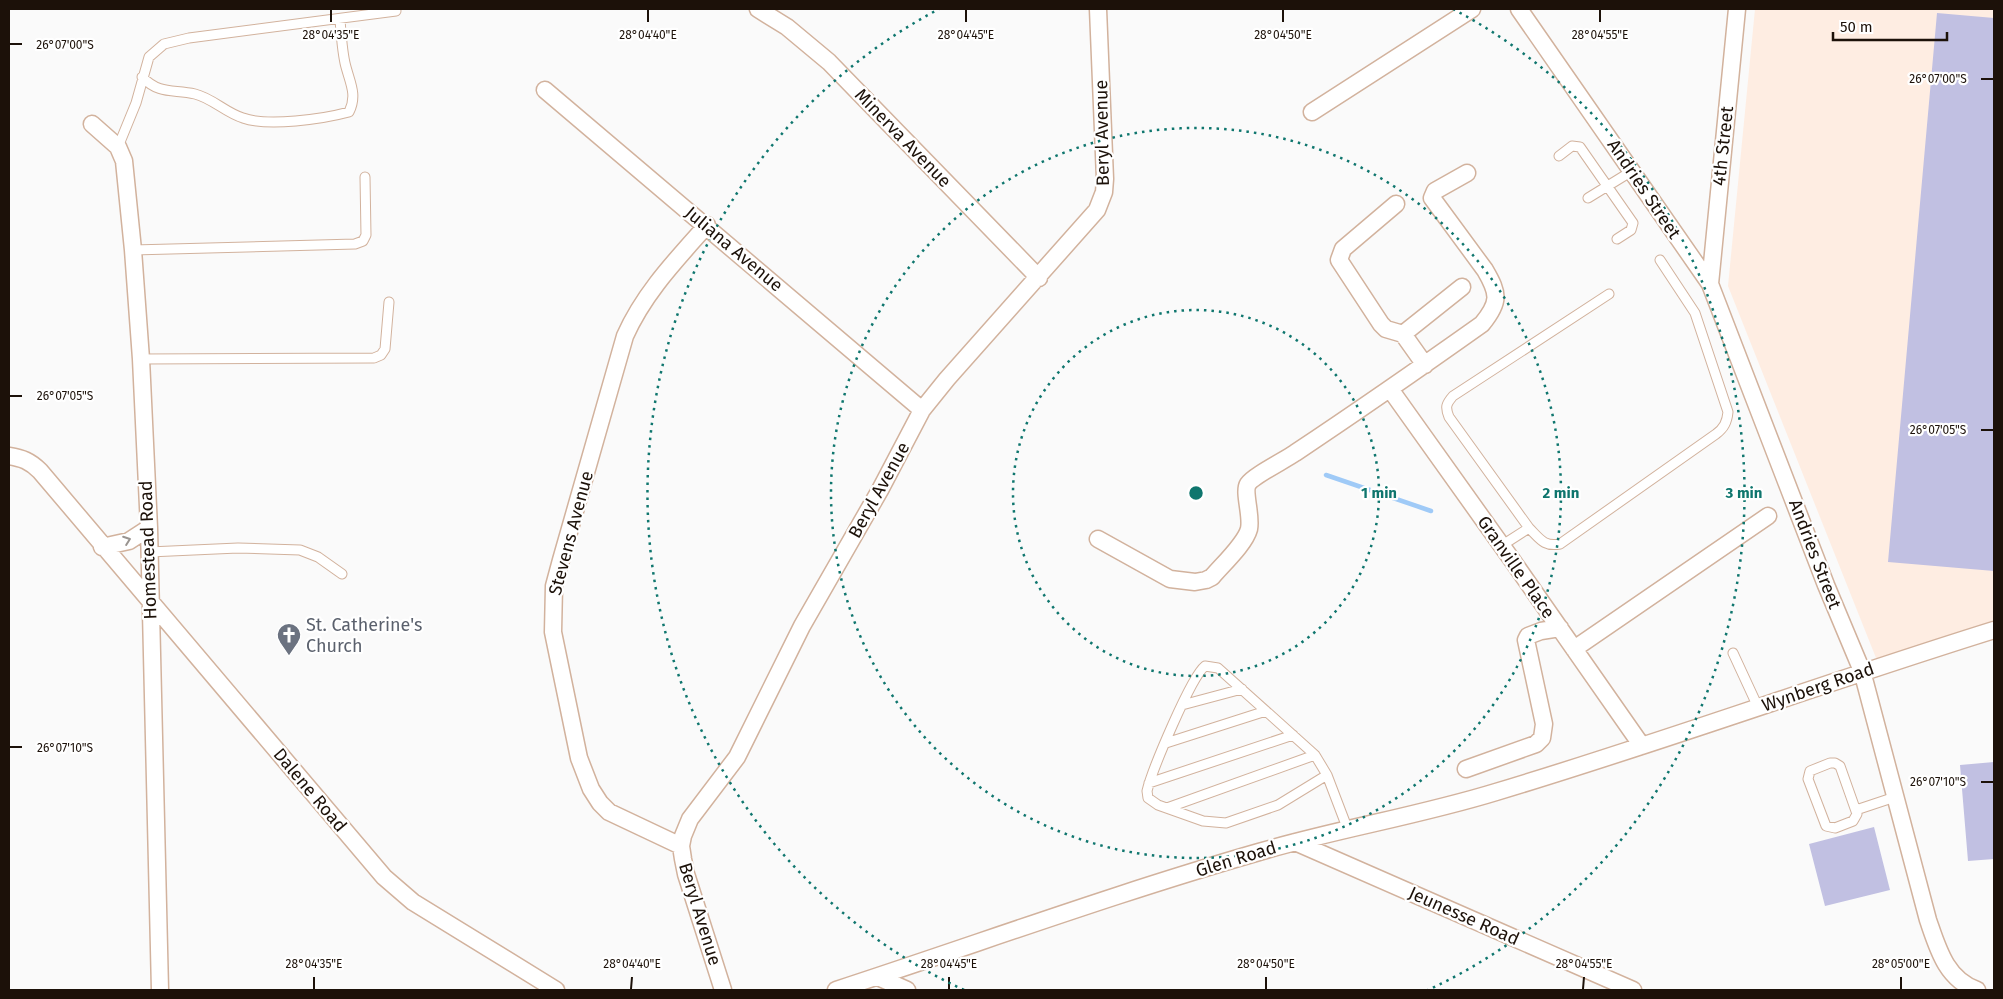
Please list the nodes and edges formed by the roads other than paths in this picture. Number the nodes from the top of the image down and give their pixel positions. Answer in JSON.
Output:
{"nodes":[{"id":1,"x":758,"y":9,"type":"edge"},
{"id":2,"x":1098,"y":9,"type":"edge"},
{"id":3,"x":1472,"y":9,"type":"edge"},
{"id":4,"x":1519,"y":9,"type":"edge"},
{"id":5,"x":1737,"y":9,"type":"edge"},
{"id":6,"x":396,"y":11,"type":"dead end"},
{"id":7,"x":340,"y":19,"type":"junction"},
{"id":8,"x":142,"y":77,"type":"junction"},
{"id":9,"x":545,"y":90,"type":"dead end"},
{"id":10,"x":1312,"y":112,"type":"dead end"},
{"id":11,"x":92,"y":124,"type":"dead end"},
{"id":12,"x":118,"y":147,"type":"junction"},
{"id":13,"x":1559,"y":156,"type":"dead end"},
{"id":14,"x":1632,"y":170,"type":"junction"},
{"id":15,"x":1467,"y":173,"type":"dead end"},
{"id":16,"x":365,"y":177,"type":"dead end"},
{"id":17,"x":1607,"y":186,"type":"junction"},
{"id":18,"x":1588,"y":198,"type":"dead end"},
{"id":19,"x":1396,"y":204,"type":"dead end"},
{"id":20,"x":707,"y":226,"type":"junction"},
{"id":21,"x":1617,"y":239,"type":"dead end"},
{"id":22,"x":133,"y":250,"type":"junction"},
{"id":23,"x":1660,"y":260,"type":"dead end"},
{"id":24,"x":1039,"y":278,"type":"junction"},
{"id":25,"x":1710,"y":284,"type":"junction"},
{"id":26,"x":1462,"y":287,"type":"dead end"},
{"id":27,"x":1609,"y":294,"type":"dead end"},
{"id":28,"x":389,"y":302,"type":"dead end"},
{"id":29,"x":1403,"y":334,"type":"junction"},
{"id":30,"x":141,"y":359,"type":"junction"},
{"id":31,"x":1425,"y":364,"type":"junction"},
{"id":32,"x":1390,"y":389,"type":"junction"},
{"id":33,"x":922,"y":410,"type":"junction"},
{"id":34,"x":9,"y":456,"type":"edge"},
{"id":35,"x":1768,"y":516,"type":"dead end"},
{"id":36,"x":149,"y":528,"type":"junction"},
{"id":37,"x":1529,"y":528,"type":"junction"},
{"id":38,"x":1098,"y":539,"type":"dead end"},
{"id":39,"x":1501,"y":546,"type":"junction"},
{"id":40,"x":102,"y":547,"type":"junction"},
{"id":41,"x":149,"y":552,"type":"junction"},
{"id":42,"x":342,"y":574,"type":"dead end"},
{"id":43,"x":150,"y":602,"type":"junction"},
{"id":44,"x":1560,"y":628,"type":"junction"},
{"id":45,"x":1994,"y":630,"type":"edge"},
{"id":46,"x":1574,"y":649,"type":"junction"},
{"id":47,"x":1734,"y":653,"type":"dead end"},
{"id":48,"x":1862,"y":671,"type":"junction"},
{"id":49,"x":1242,"y":689,"type":"junction"},
{"id":50,"x":1182,"y":705,"type":"junction"},
{"id":51,"x":1758,"y":707,"type":"junction"},
{"id":52,"x":1266,"y":711,"type":"junction"},
{"id":53,"x":1293,"y":735,"type":"junction"},
{"id":54,"x":1166,"y":743,"type":"junction"},
{"id":55,"x":1642,"y":746,"type":"junction"},
{"id":56,"x":1315,"y":755,"type":"junction"},
{"id":57,"x":1466,"y":769,"type":"dead end"},
{"id":58,"x":1327,"y":775,"type":"junction"},
{"id":59,"x":1149,"y":783,"type":"junction"},
{"id":60,"x":1896,"y":797,"type":"junction"},
{"id":61,"x":1167,"y":808,"type":"junction"},
{"id":62,"x":1856,"y":810,"type":"junction"},
{"id":63,"x":1348,"y":830,"type":"junction"},
{"id":64,"x":1295,"y":842,"type":"junction"},
{"id":65,"x":681,"y":846,"type":"junction"},
{"id":66,"x":878,"y":977,"type":"junction"},
{"id":67,"x":160,"y":990,"type":"edge"},
{"id":68,"x":556,"y":990,"type":"edge"},
{"id":69,"x":723,"y":990,"type":"edge"},
{"id":70,"x":836,"y":990,"type":"edge"},
{"id":71,"x":907,"y":990,"type":"edge"},
{"id":72,"x":1633,"y":990,"type":"edge"},
{"id":73,"x":1977,"y":990,"type":"edge"}],
"edges":[{"from":1,"to":24,"type":"street","name":"Minerva Avenue"},
{"from":2,"to":24,"type":"street","name":"Beryl Avenue"},
{"from":3,"to":10,"type":"street"},
{"from":4,"to":14,"type":"street","name":"Andries Street"},
{"from":5,"to":25,"type":"street","name":"4th Street"},
{"from":6,"to":7,"type":"lane"},
{"from":7,"to":8,"type":"lane"},
{"from":7,"to":8,"type":"lane"},
{"from":8,"to":12,"type":"lane"},
{"from":9,"to":20,"type":"street","name":"Juliana Avenue"},
{"from":11,"to":12,"type":"street"},
{"from":12,"to":22,"type":"street","name":"Homestead Road"},
{"from":13,"to":17,"type":"lane"},
{"from":14,"to":17,"type":"lane"},
{"from":14,"to":25,"type":"street","name":"Andries Street"},
{"from":15,"to":31,"type":"street"},
{"from":16,"to":22,"type":"lane"},
{"from":17,"to":18,"type":"lane"},
{"from":17,"to":21,"type":"lane"},
{"from":19,"to":29,"type":"street"},
{"from":20,"to":33,"type":"street","name":"Juliana Avenue"},
{"from":20,"to":65,"type":"street","name":"Stevens Avenue"},
{"from":22,"to":30,"type":"street","name":"Homestead Road"},
{"from":23,"to":37,"type":"lane"},
{"from":24,"to":33,"type":"street","name":"Beryl Avenue"},
{"from":25,"to":48,"type":"street","name":"Andries Street"},
{"from":26,"to":29,"type":"street"},
{"from":27,"to":37,"type":"lane"},
{"from":28,"to":30,"type":"lane"},
{"from":29,"to":31,"type":"street"},
{"from":30,"to":36,"type":"street","name":"Homestead Road"},
{"from":31,"to":32,"type":"street"},
{"from":32,"to":38,"type":"street"},
{"from":32,"to":39,"type":"street","name":"Granville Place"},
{"from":33,"to":65,"type":"street","name":"Beryl Avenue"},
{"from":34,"to":40,"type":"street","name":"Dalene Road"},
{"from":35,"to":46,"type":"street"},
{"from":40,"to":36,"type":"street","one_way":true},
{"from":36,"to":41,"type":"street","name":"Homestead Road"},
{"from":37,"to":39,"type":"lane"},
{"from":39,"to":44,"type":"street","name":"Granville Place"},
{"from":40,"to":43,"type":"street","name":"Dalene Road"},
{"from":41,"to":42,"type":"lane"},
{"from":41,"to":43,"type":"street","name":"Homestead Road"},
{"from":43,"to":67,"type":"street","name":"Homestead Road"},
{"from":43,"to":68,"type":"street","name":"Dalene Road"},
{"from":44,"to":46,"type":"street","name":"Granville Place"},
{"from":44,"to":57,"type":"street"},
{"from":45,"to":48,"type":"street","name":"Wynberg Road"},
{"from":46,"to":55,"type":"street","name":"Granville Place"},
{"from":47,"to":51,"type":"lane"},
{"from":48,"to":51,"type":"street","name":"Wynberg Road"},
{"from":48,"to":60,"type":"street","name":"Andries Street"},
{"from":49,"to":50,"type":"lane"},
{"from":49,"to":50,"type":"lane"},
{"from":49,"to":52,"type":"lane"},
{"from":50,"to":54,"type":"lane"},
{"from":51,"to":55,"type":"street","name":"Wynberg Road"},
{"from":52,"to":53,"type":"lane"},
{"from":52,"to":54,"type":"lane"},
{"from":53,"to":56,"type":"lane"},
{"from":53,"to":59,"type":"lane"},
{"from":54,"to":59,"type":"lane"},
{"from":55,"to":63,"type":"street","name":"Glen Road"},
{"from":56,"to":58,"type":"lane"},
{"from":56,"to":61,"type":"lane"},
{"from":58,"to":61,"type":"lane"},
{"from":58,"to":63,"type":"lane"},
{"from":59,"to":61,"type":"lane"},
{"from":60,"to":62,"type":"lane"},
{"from":60,"to":73,"type":"street","name":"Andries Street"},
{"from":62,"to":62,"type":"lane"},
{"from":63,"to":64,"type":"street","name":"Glen Road"},
{"from":64,"to":66,"type":"street","name":"Glen Road"},
{"from":64,"to":72,"type":"street","name":"Jeunesse Road"},
{"from":65,"to":69,"type":"street","name":"Beryl Avenue"},
{"from":66,"to":70,"type":"street","name":"Glen Road"},
{"from":66,"to":71,"type":"street"}]}
